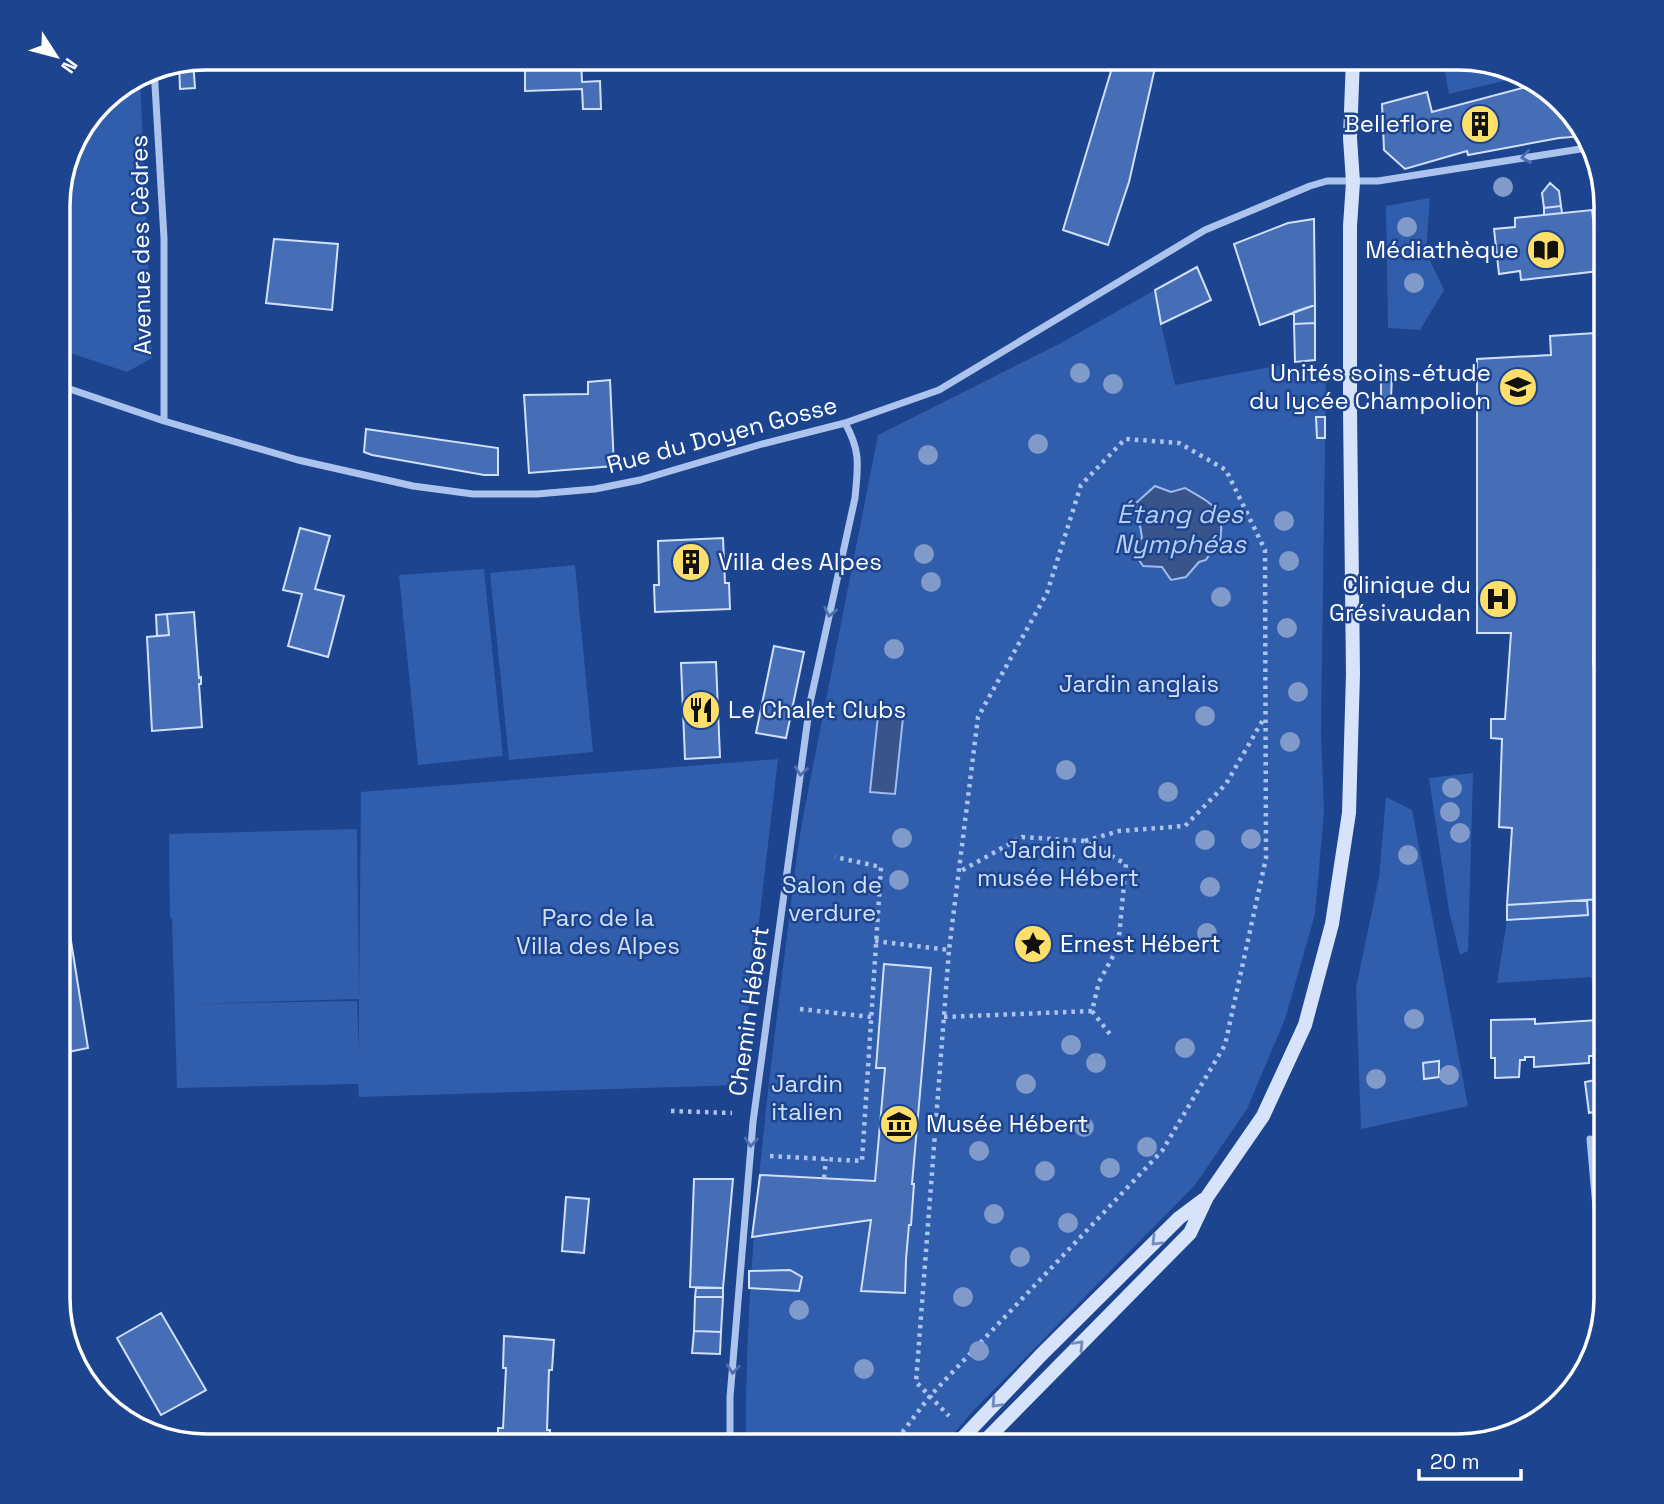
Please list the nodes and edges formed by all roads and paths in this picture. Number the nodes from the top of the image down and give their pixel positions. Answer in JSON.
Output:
{"nodes":[{"id":1,"x":1353,"y":70,"type":"edge"},
{"id":2,"x":155,"y":80,"type":"edge"},
{"id":3,"x":1581,"y":149,"type":"edge"},
{"id":4,"x":1353,"y":182,"type":"junction"},
{"id":5,"x":70,"y":389,"type":"edge"},
{"id":6,"x":164,"y":421,"type":"junction"},
{"id":7,"x":845,"y":423,"type":"junction"},
{"id":8,"x":1265,"y":716,"type":"junction"},
{"id":9,"x":1084,"y":841,"type":"junction"},
{"id":10,"x":835,"y":857,"type":"dead end"},
{"id":11,"x":958,"y":873,"type":"junction"},
{"id":12,"x":875,"y":941,"type":"junction"},
{"id":13,"x":949,"y":950,"type":"junction"},
{"id":14,"x":800,"y":1009,"type":"dead end"},
{"id":15,"x":1092,"y":1011,"type":"junction"},
{"id":16,"x":870,"y":1017,"type":"junction"},
{"id":17,"x":944,"y":1017,"type":"junction"},
{"id":18,"x":1112,"y":1037,"type":"dead end"},
{"id":19,"x":671,"y":1111,"type":"dead end"},
{"id":20,"x":730,"y":1126,"type":"dead end"},
{"id":21,"x":1590,"y":1139,"type":"dead end"},
{"id":22,"x":750,"y":1155,"type":"junction"},
{"id":23,"x":826,"y":1159,"type":"junction"},
{"id":24,"x":824,"y":1178,"type":"dead end"},
{"id":25,"x":1594,"y":1185,"type":"edge"},
{"id":26,"x":1207,"y":1197,"type":"junction"},
{"id":27,"x":930,"y":1396,"type":"junction"},
{"id":28,"x":730,"y":1434,"type":"edge"},
{"id":29,"x":901,"y":1434,"type":"edge"},
{"id":30,"x":967,"y":1434,"type":"joint"},
{"id":31,"x":992,"y":1434,"type":"edge"}],
"edges":[{"from":1,"to":4,"type":"street"},
{"from":2,"to":6,"type":"street","name":"Avenue des Cèdres"},
{"from":3,"to":4,"type":"street","name":"Rue du Doyen Gosse","one_way":true},
{"from":4,"to":7,"type":"street","name":"Rue du Doyen Gosse"},
{"from":4,"to":26,"type":"street"},
{"from":5,"to":6,"type":"street","name":"Rue du Doyen Gosse"},
{"from":6,"to":7,"type":"street","name":"Rue du Doyen Gosse"},
{"from":7,"to":22,"type":"street","name":"Chemin Hébert","one_way":true},
{"from":8,"to":9,"type":"path"},
{"from":8,"to":11,"type":"path"},
{"from":8,"to":27,"type":"path"},
{"from":9,"to":11,"type":"path"},
{"from":9,"to":15,"type":"path"},
{"from":10,"to":12,"type":"path"},
{"from":11,"to":13,"type":"path"},
{"from":12,"to":13,"type":"path"},
{"from":12,"to":16,"type":"path"},
{"from":13,"to":17,"type":"path"},
{"from":14,"to":16,"type":"path"},
{"from":15,"to":17,"type":"path"},
{"from":15,"to":18,"type":"path"},
{"from":16,"to":23,"type":"path"},
{"from":17,"to":27,"type":"path"},
{"from":19,"to":20,"type":"path"},
{"from":21,"to":25,"type":"street"},
{"from":22,"to":23,"type":"path"},
{"from":22,"to":28,"type":"street","name":"Chemin Hébert","one_way":true},
{"from":23,"to":24,"type":"path"},
{"from":26,"to":30,"type":"street","one_way":true},
{"from":31,"to":26,"type":"street","one_way":true},
{"from":27,"to":29,"type":"path"},
{"from":27,"to":30,"type":"path"}]}
